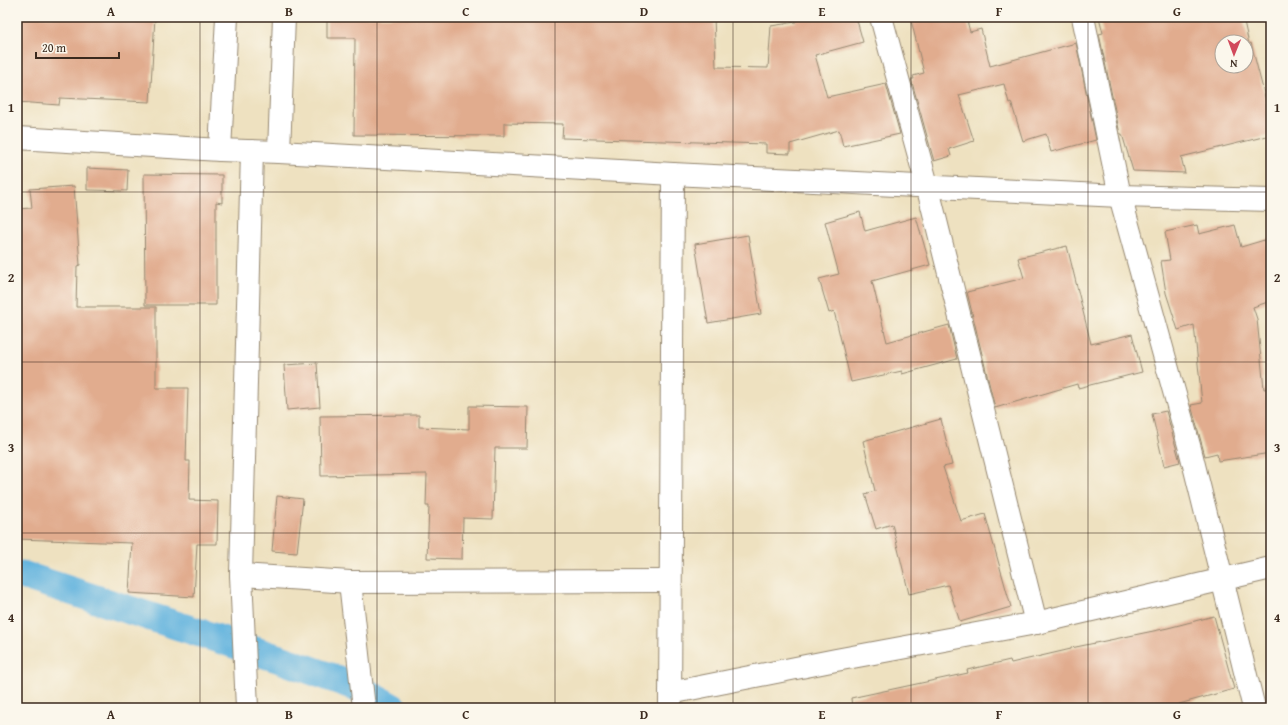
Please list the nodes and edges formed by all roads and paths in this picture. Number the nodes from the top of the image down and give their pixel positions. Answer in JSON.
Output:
{"nodes":[{"id":1,"x":227,"y":17,"type":"edge"},
{"id":2,"x":284,"y":17,"type":"edge"},
{"id":3,"x":881,"y":17,"type":"edge"},
{"id":4,"x":1083,"y":17,"type":"edge"},
{"id":5,"x":17,"y":138,"type":"edge"},
{"id":6,"x":220,"y":150,"type":"junction"},
{"id":7,"x":252,"y":151,"type":"junction"},
{"id":8,"x":279,"y":152,"type":"junction"},
{"id":9,"x":673,"y":174,"type":"junction"},
{"id":10,"x":927,"y":185,"type":"junction"},
{"id":11,"x":1120,"y":196,"type":"junction"},
{"id":12,"x":1271,"y":200,"type":"edge"},
{"id":13,"x":1271,"y":568,"type":"edge"},
{"id":14,"x":241,"y":575,"type":"junction"},
{"id":15,"x":1222,"y":580,"type":"junction"},
{"id":16,"x":670,"y":581,"type":"junction"},
{"id":17,"x":350,"y":582,"type":"junction"},
{"id":18,"x":1036,"y":623,"type":"junction"},
{"id":19,"x":670,"y":700,"type":"edge"},
{"id":20,"x":247,"y":708,"type":"edge"},
{"id":21,"x":364,"y":708,"type":"edge"},
{"id":22,"x":1254,"y":708,"type":"edge"}],
"edges":[{"from":1,"to":6,"type":"street"},
{"from":2,"to":8,"type":"street"},
{"from":3,"to":10,"type":"street"},
{"from":4,"to":11,"type":"street"},
{"from":5,"to":6,"type":"street"},
{"from":6,"to":7,"type":"street"},
{"from":7,"to":8,"type":"street"},
{"from":7,"to":14,"type":"street"},
{"from":8,"to":9,"type":"street"},
{"from":9,"to":10,"type":"street"},
{"from":9,"to":16,"type":"street"},
{"from":10,"to":11,"type":"street"},
{"from":10,"to":18,"type":"street"},
{"from":11,"to":12,"type":"street"},
{"from":11,"to":15,"type":"street"},
{"from":13,"to":15,"type":"street"},
{"from":14,"to":17,"type":"street"},
{"from":14,"to":20,"type":"street"},
{"from":15,"to":18,"type":"street"},
{"from":15,"to":22,"type":"street"},
{"from":16,"to":17,"type":"street"},
{"from":16,"to":19,"type":"street"},
{"from":17,"to":21,"type":"street"},
{"from":18,"to":19,"type":"street"}]}
